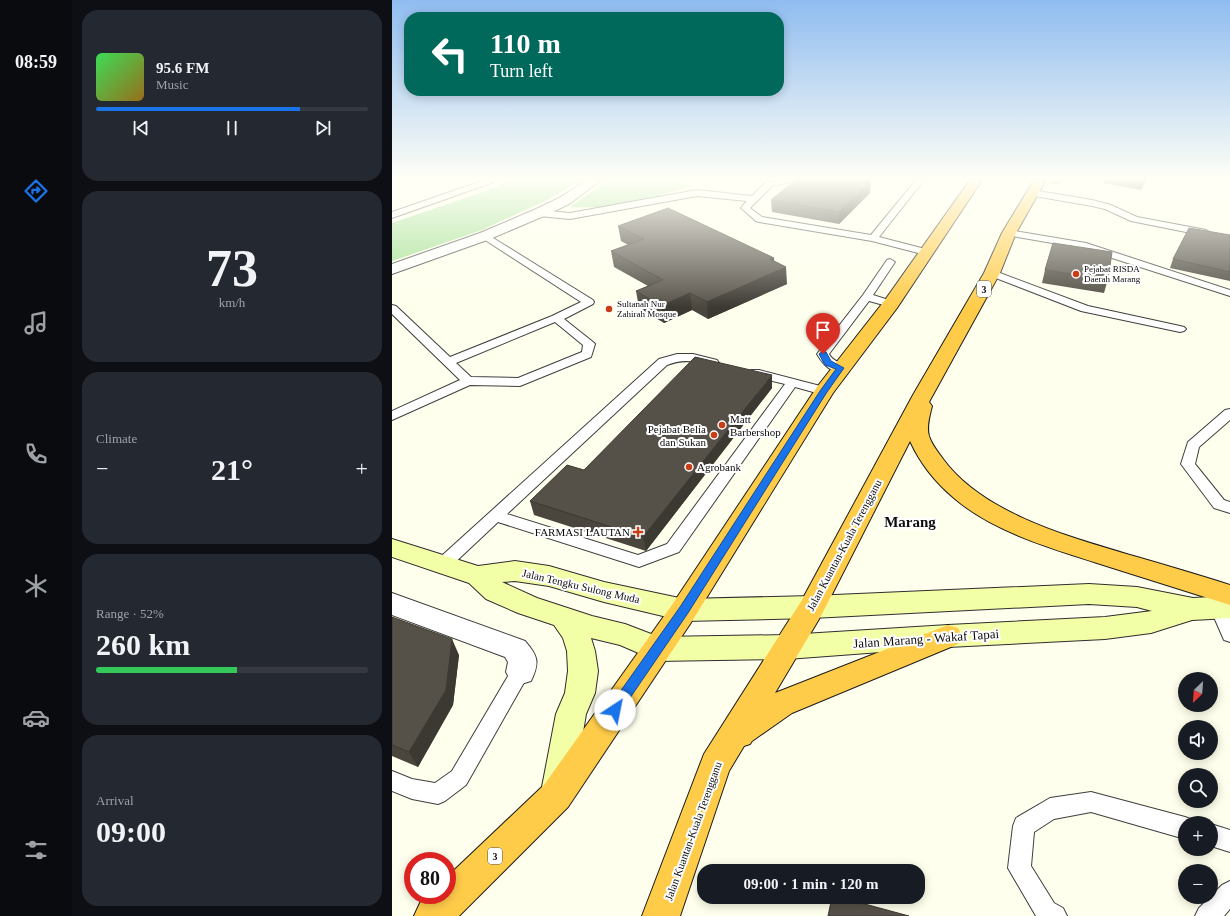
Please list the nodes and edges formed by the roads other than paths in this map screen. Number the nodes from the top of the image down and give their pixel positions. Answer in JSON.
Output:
{"nodes":[{"id":1,"x":516,"y":223,"type":"edge"},
{"id":2,"x":781,"y":223,"type":"edge"},
{"id":3,"x":885,"y":223,"type":"edge"},
{"id":4,"x":946,"y":223,"type":"edge"},
{"id":5,"x":1015,"y":223,"type":"edge"},
{"id":6,"x":1154,"y":223,"type":"edge"},
{"id":7,"x":1009,"y":233,"type":"junction"},
{"id":8,"x":1214,"y":234,"type":"edge"},
{"id":9,"x":485,"y":236,"type":"junction"},
{"id":10,"x":873,"y":238,"type":"junction"},
{"id":11,"x":926,"y":252,"type":"junction"},
{"id":12,"x":890,"y":262,"type":"dead end"},
{"id":13,"x":392,"y":269,"type":"edge"},
{"id":14,"x":992,"y":273,"type":"junction"},
{"id":15,"x":1230,"y":293,"type":"edge"},
{"id":16,"x":867,"y":297,"type":"junction"},
{"id":17,"x":891,"y":304,"type":"junction"},
{"id":18,"x":392,"y":308,"type":"edge"},
{"id":19,"x":556,"y":318,"type":"junction"},
{"id":20,"x":1180,"y":329,"type":"dead end"},
{"id":21,"x":448,"y":362,"type":"junction"},
{"id":22,"x":726,"y":366,"type":"edge"},
{"id":23,"x":840,"y":368,"type":"junction"},
{"id":24,"x":741,"y":370,"type":"edge"},
{"id":25,"x":468,"y":381,"type":"junction"},
{"id":26,"x":792,"y":383,"type":"junction"},
{"id":27,"x":824,"y":391,"type":"junction"},
{"id":28,"x":923,"y":395,"type":"junction"},
{"id":29,"x":1230,"y":413,"type":"edge"},
{"id":30,"x":392,"y":416,"type":"edge"},
{"id":31,"x":1230,"y":508,"type":"edge"},
{"id":32,"x":495,"y":516,"type":"junction"},
{"id":33,"x":392,"y":548,"type":"edge"},
{"id":34,"x":442,"y":565,"type":"junction"},
{"id":35,"x":478,"y":576,"type":"junction"},
{"id":36,"x":392,"y":604,"type":"edge"},
{"id":37,"x":1218,"y":605,"type":"edge"},
{"id":38,"x":812,"y":607,"type":"junction"},
{"id":39,"x":684,"y":610,"type":"junction"},
{"id":40,"x":562,"y":616,"type":"junction"},
{"id":41,"x":1230,"y":635,"type":"edge"},
{"id":42,"x":948,"y":636,"type":"junction"},
{"id":43,"x":787,"y":647,"type":"junction"},
{"id":44,"x":657,"y":649,"type":"junction"},
{"id":45,"x":521,"y":672,"type":"joint"},
{"id":46,"x":715,"y":765,"type":"junction"},
{"id":47,"x":392,"y":781,"type":"edge"},
{"id":48,"x":556,"y":796,"type":"junction"},
{"id":49,"x":1178,"y":826,"type":"edge"},
{"id":50,"x":1218,"y":837,"type":"edge"},
{"id":51,"x":1230,"y":841,"type":"edge"},
{"id":52,"x":1230,"y":893,"type":"edge"},
{"id":53,"x":433,"y":916,"type":"edge"},
{"id":54,"x":662,"y":916,"type":"edge"},
{"id":55,"x":1055,"y":916,"type":"edge"},
{"id":56,"x":1208,"y":916,"type":"edge"}],
"edges":[{"from":1,"to":9,"type":"street"},
{"from":2,"to":10,"type":"lane"},
{"from":3,"to":10,"type":"lane"},
{"from":4,"to":11,"type":"highway","number":"3"},
{"from":5,"to":7,"type":"highway","name":"Jalan Kuantan-Kuala Terengganu","number":"3"},
{"from":6,"to":8,"type":"lane"},
{"from":7,"to":14,"type":"highway","name":"Jalan Kuantan-Kuala Terengganu","number":"3"},
{"from":7,"to":15,"type":"lane"},
{"from":9,"to":13,"type":"street"},
{"from":9,"to":19,"type":"lane"},
{"from":10,"to":11,"type":"lane"},
{"from":11,"to":17,"type":"highway","number":"3"},
{"from":12,"to":16,"type":"lane"},
{"from":14,"to":20,"type":"lane"},
{"from":14,"to":28,"type":"highway","name":"Jalan Kuantan-Kuala Terengganu","number":"3"},
{"from":16,"to":17,"type":"lane"},
{"from":16,"to":23,"type":"lane"},
{"from":17,"to":23,"type":"highway","number":"3"},
{"from":18,"to":21,"type":"lane"},
{"from":19,"to":21,"type":"lane"},
{"from":19,"to":25,"type":"lane"},
{"from":21,"to":25,"type":"lane"},
{"from":22,"to":32,"type":"lane"},
{"from":23,"to":27,"type":"highway","number":"3"},
{"from":24,"to":26,"type":"lane"},
{"from":25,"to":30,"type":"lane"},
{"from":26,"to":27,"type":"lane"},
{"from":26,"to":32,"type":"lane"},
{"from":27,"to":39,"type":"highway","number":"3"},
{"from":28,"to":37,"type":"highway"},
{"from":28,"to":38,"type":"highway","name":"Jalan Kuantan-Kuala Terengganu","number":"3"},
{"from":29,"to":31,"type":"lane"},
{"from":32,"to":34,"type":"lane"},
{"from":33,"to":34,"type":"main road","name":"Jalan Tengku Sulong Muda"},
{"from":34,"to":35,"type":"main road","name":"Jalan Tengku Sulong Muda"},
{"from":35,"to":39,"type":"main road","name":"Jalan Tengku Sulong Muda"},
{"from":35,"to":40,"type":"main road","name":"Jalan Tengku Sulong Muda"},
{"from":36,"to":45,"type":"street"},
{"from":37,"to":38,"type":"main road"},
{"from":37,"to":41,"type":"lane"},
{"from":37,"to":42,"type":"main road","name":"Jalan Marang - Wakaf Tapai"},
{"from":38,"to":39,"type":"main road"},
{"from":38,"to":43,"type":"highway","name":"Jalan Kuantan-Kuala Terengganu","number":"3"},
{"from":39,"to":44,"type":"highway","number":"3"},
{"from":40,"to":44,"type":"main road","name":"Jalan Tengku Sulong Muda"},
{"from":40,"to":48,"type":"main road"},
{"from":42,"to":43,"type":"main road","name":"Jalan Marang - Wakaf Tapai"},
{"from":42,"to":46,"type":"highway"},
{"from":43,"to":44,"type":"main road","name":"Jalan Marang - Wakaf Tapai"},
{"from":43,"to":46,"type":"highway","name":"Jalan Kuantan-Kuala Terengganu","number":"3"},
{"from":44,"to":48,"type":"highway","number":"3"},
{"from":45,"to":47,"type":"lane"},
{"from":46,"to":54,"type":"highway","name":"Jalan Kuantan-Kuala Terengganu","number":"3"},
{"from":48,"to":53,"type":"highway","number":"3"},
{"from":49,"to":55,"type":"lane"},
{"from":50,"to":51,"type":"lane"},
{"from":52,"to":56,"type":"lane"}]}
